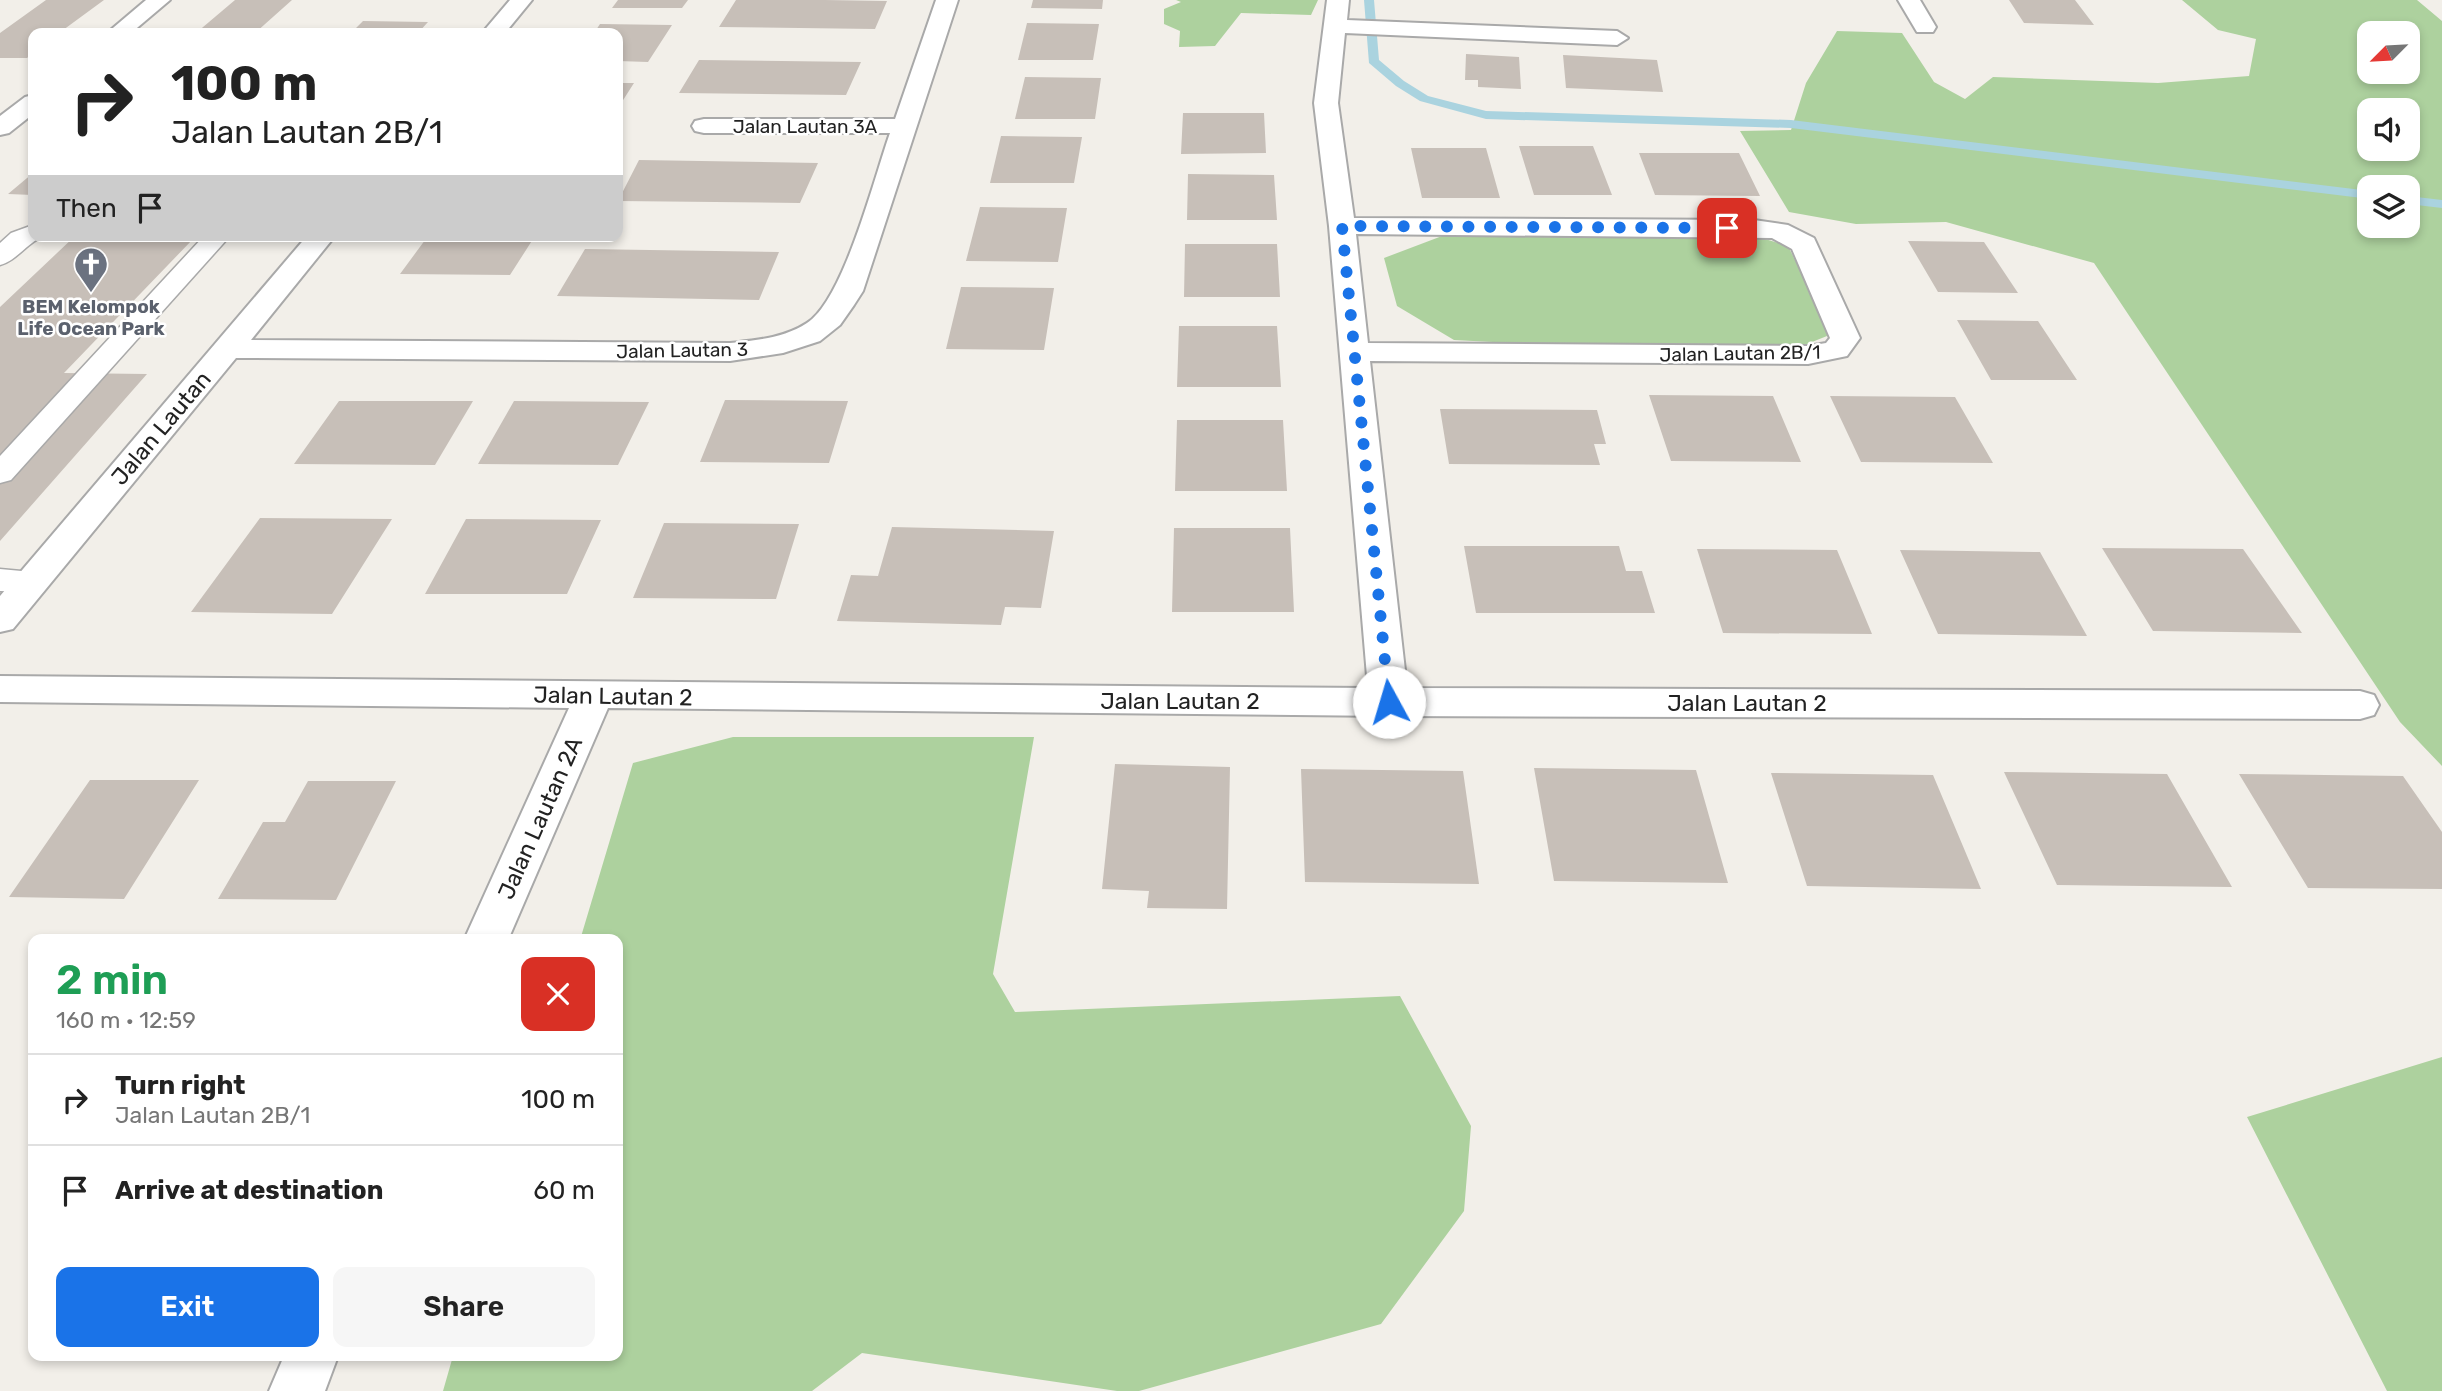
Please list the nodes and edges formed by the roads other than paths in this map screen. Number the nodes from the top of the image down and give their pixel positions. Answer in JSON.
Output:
{"nodes":[{"id":1,"x":159,"y":0,"type":"edge"},
{"id":2,"x":521,"y":0,"type":"edge"},
{"id":3,"x":947,"y":0,"type":"edge"},
{"id":4,"x":1338,"y":0,"type":"edge"},
{"id":5,"x":1909,"y":0,"type":"edge"},
{"id":6,"x":1344,"y":26,"type":"junction"},
{"id":7,"x":1925,"y":27,"type":"dead end"},
{"id":8,"x":124,"y":28,"type":"edge"},
{"id":9,"x":497,"y":28,"type":"edge"},
{"id":10,"x":1616,"y":38,"type":"dead end"},
{"id":11,"x":28,"y":106,"type":"edge"},
{"id":12,"x":905,"y":126,"type":"junction"},
{"id":13,"x":704,"y":127,"type":"dead end"},
{"id":14,"x":0,"y":128,"type":"edge"},
{"id":15,"x":1342,"y":226,"type":"junction"},
{"id":16,"x":28,"y":234,"type":"edge"},
{"id":17,"x":213,"y":242,"type":"edge"},
{"id":18,"x":317,"y":242,"type":"edge"},
{"id":19,"x":0,"y":257,"type":"edge"},
{"id":20,"x":228,"y":349,"type":"junction"},
{"id":21,"x":1355,"y":352,"type":"junction"},
{"id":22,"x":0,"y":474,"type":"edge"},
{"id":23,"x":0,"y":580,"type":"edge"},
{"id":24,"x":32,"y":581,"type":"junction"},
{"id":25,"x":0,"y":620,"type":"edge"},
{"id":26,"x":0,"y":689,"type":"edge"},
{"id":27,"x":594,"y":696,"type":"junction"},
{"id":28,"x":1389,"y":702,"type":"junction"},
{"id":29,"x":2360,"y":705,"type":"dead end"},
{"id":30,"x":489,"y":934,"type":"edge"},
{"id":31,"x":309,"y":1361,"type":"edge"},
{"id":32,"x":297,"y":1391,"type":"edge"}],
"edges":[{"from":1,"to":8,"type":"street"},
{"from":2,"to":9,"type":"street"},
{"from":3,"to":12,"type":"street","name":"Jalan Lautan 3"},
{"from":4,"to":6,"type":"street"},
{"from":5,"to":7,"type":"street"},
{"from":6,"to":10,"type":"street"},
{"from":6,"to":15,"type":"street"},
{"from":11,"to":14,"type":"street"},
{"from":12,"to":13,"type":"street","name":"Jalan Lautan 3A"},
{"from":12,"to":20,"type":"street","name":"Jalan Lautan 3"},
{"from":15,"to":21,"type":"street"},
{"from":15,"to":21,"type":"street","name":"Jalan Lautan 2B/1"},
{"from":16,"to":19,"type":"lane"},
{"from":17,"to":22,"type":"lane"},
{"from":18,"to":20,"type":"street","name":"Jalan Lautan"},
{"from":20,"to":24,"type":"street","name":"Jalan Lautan"},
{"from":21,"to":28,"type":"street"},
{"from":23,"to":24,"type":"lane"},
{"from":24,"to":25,"type":"street","name":"Jalan Lautan"},
{"from":26,"to":27,"type":"street","name":"Jalan Lautan 2"},
{"from":27,"to":28,"type":"street","name":"Jalan Lautan 2"},
{"from":27,"to":30,"type":"street","name":"Jalan Lautan 2A"},
{"from":28,"to":29,"type":"street","name":"Jalan Lautan 2"},
{"from":31,"to":32,"type":"street"}]}
